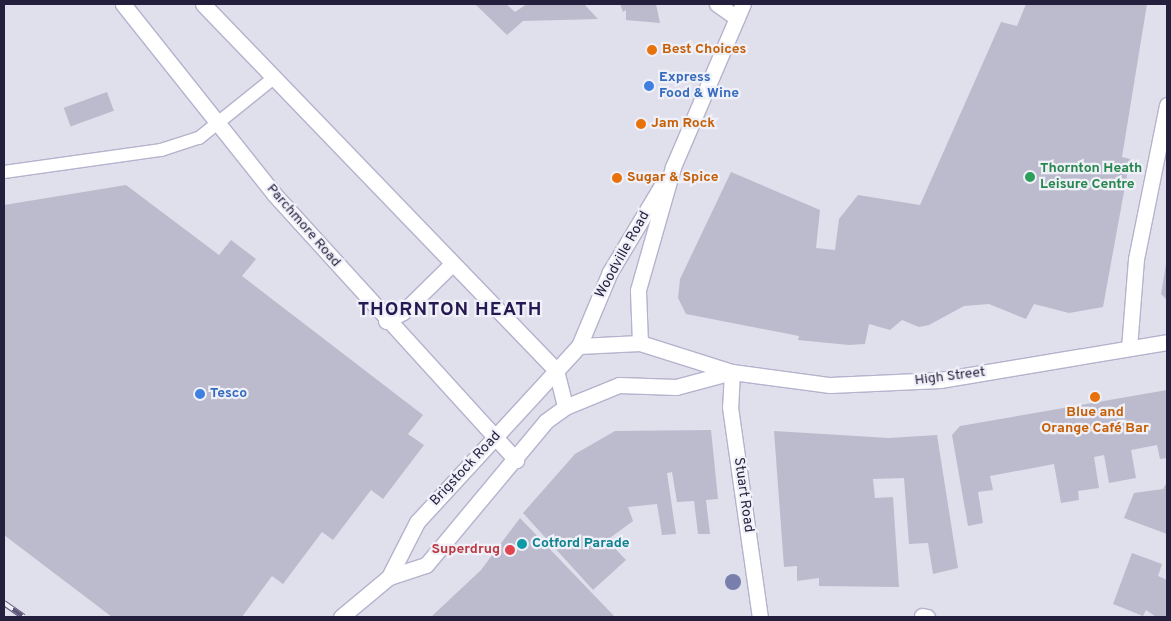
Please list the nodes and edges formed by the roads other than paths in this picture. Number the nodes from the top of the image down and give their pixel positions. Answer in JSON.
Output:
{"nodes":[{"id":1,"x":123,"y":4,"type":"edge"},
{"id":2,"x":203,"y":4,"type":"edge"},
{"id":3,"x":717,"y":4,"type":"edge"},
{"id":4,"x":740,"y":11,"type":"edge"},
{"id":5,"x":275,"y":77,"type":"junction"},
{"id":6,"x":1167,"y":105,"type":"edge"},
{"id":7,"x":215,"y":122,"type":"junction"},
{"id":8,"x":673,"y":167,"type":"junction"},
{"id":9,"x":4,"y":172,"type":"edge"},
{"id":10,"x":452,"y":264,"type":"junction"},
{"id":11,"x":386,"y":321,"type":"junction"},
{"id":12,"x":1167,"y":342,"type":"edge"},
{"id":13,"x":640,"y":343,"type":"junction"},
{"id":14,"x":579,"y":346,"type":"junction"},
{"id":15,"x":1128,"y":348,"type":"junction"},
{"id":16,"x":556,"y":370,"type":"junction"},
{"id":17,"x":732,"y":372,"type":"junction"},
{"id":18,"x":565,"y":406,"type":"junction"},
{"id":19,"x":496,"y":436,"type":"junction"},
{"id":20,"x":516,"y":460,"type":"junction"},
{"id":21,"x":389,"y":577,"type":"junction"},
{"id":22,"x":341,"y":617,"type":"edge"},
{"id":23,"x":760,"y":617,"type":"edge"}],
"edges":[{"from":1,"to":7,"type":"main road","name":"Parchmore Road"},
{"from":2,"to":5,"type":"main road"},
{"from":3,"to":4,"type":"main road"},
{"from":4,"to":8,"type":"main road","name":"Woodville Road"},
{"from":5,"to":7,"type":"lane"},
{"from":5,"to":10,"type":"main road"},
{"from":6,"to":15,"type":"main road"},
{"from":7,"to":9,"type":"lane"},
{"from":7,"to":11,"type":"main road","name":"Parchmore Road"},
{"from":8,"to":13,"type":"main road","name":"Woodville Road"},
{"from":8,"to":14,"type":"main road","name":"Woodville Road"},
{"from":10,"to":11,"type":"main road"},
{"from":10,"to":16,"type":"main road"},
{"from":11,"to":19,"type":"main road","name":"Parchmore Road"},
{"from":12,"to":15,"type":"main road","name":"High Street"},
{"from":13,"to":14,"type":"main road","name":"High Street"},
{"from":13,"to":17,"type":"main road","name":"High Street"},
{"from":14,"to":16,"type":"main road"},
{"from":15,"to":17,"type":"main road","name":"High Street"},
{"from":16,"to":18,"type":"main road"},
{"from":16,"to":19,"type":"main road","name":"Brigstock Road"},
{"from":17,"to":18,"type":"main road","name":"High Street"},
{"from":17,"to":23,"type":"main road","name":"Stuart Road"},
{"from":18,"to":20,"type":"main road","name":"Brigstock Road"},
{"from":19,"to":20,"type":"main road","name":"Parchmore Road"},
{"from":19,"to":21,"type":"main road","name":"Brigstock Road"},
{"from":20,"to":21,"type":"main road","name":"Brigstock Road"},
{"from":21,"to":22,"type":"main road","name":"Brigstock Road"}]}
